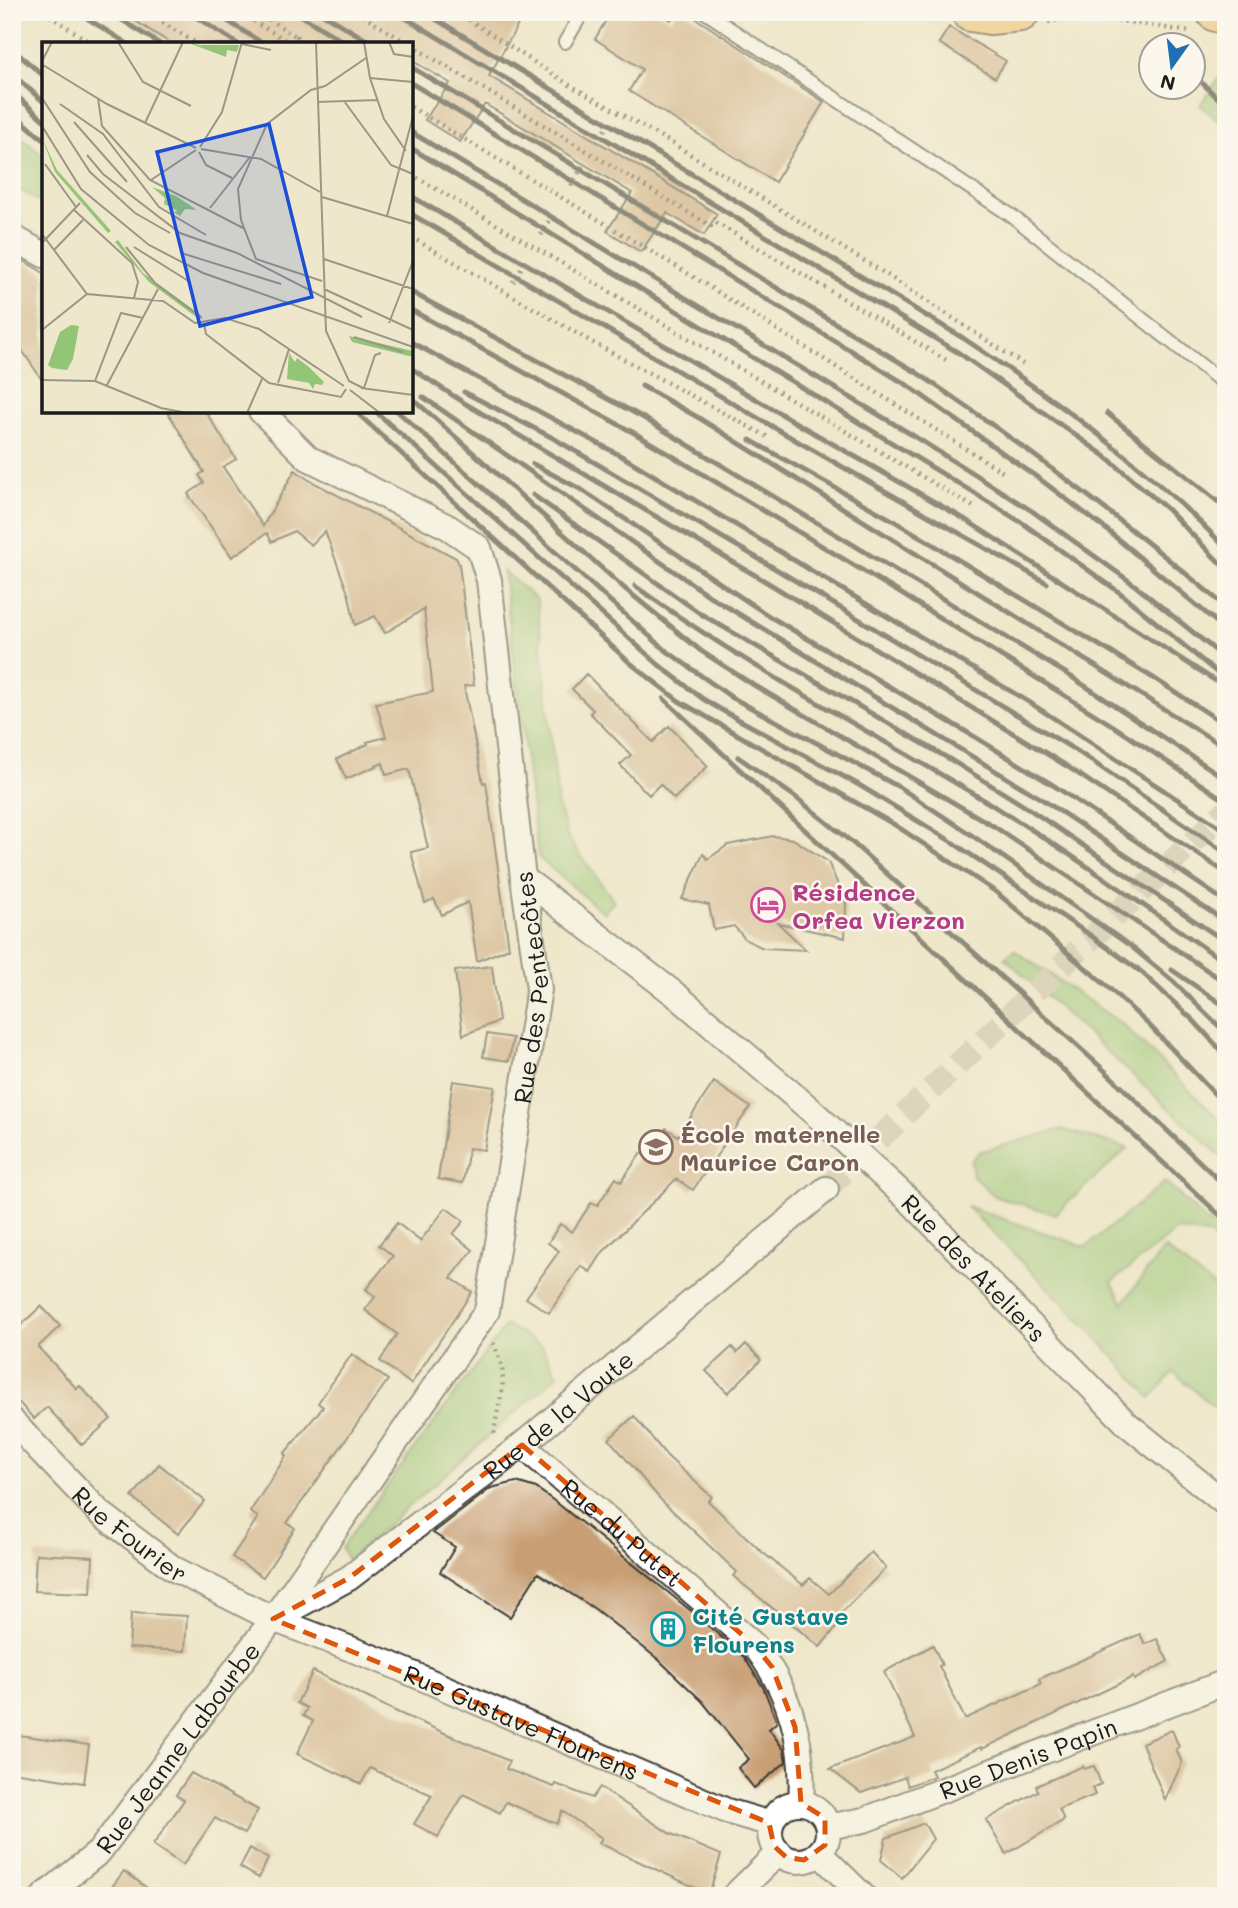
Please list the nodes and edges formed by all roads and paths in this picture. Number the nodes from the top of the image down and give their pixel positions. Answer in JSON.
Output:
{"nodes":[{"id":1,"x":44,"y":12,"type":"edge"},
{"id":2,"x":144,"y":12,"type":"edge"},
{"id":3,"x":249,"y":12,"type":"edge"},
{"id":4,"x":257,"y":12,"type":"edge"},
{"id":5,"x":357,"y":12,"type":"edge"},
{"id":6,"x":583,"y":12,"type":"edge"},
{"id":7,"x":705,"y":12,"type":"edge"},
{"id":8,"x":971,"y":12,"type":"edge"},
{"id":9,"x":459,"y":13,"type":"edge"},
{"id":10,"x":1015,"y":13,"type":"edge"},
{"id":11,"x":1214,"y":21,"type":"edge"},
{"id":12,"x":297,"y":37,"type":"junction"},
{"id":13,"x":90,"y":42,"type":"edge"},
{"id":14,"x":195,"y":42,"type":"edge"},
{"id":15,"x":289,"y":42,"type":"edge"},
{"id":16,"x":293,"y":42,"type":"edge"},
{"id":17,"x":305,"y":42,"type":"edge"},
{"id":18,"x":407,"y":42,"type":"edge"},
{"id":19,"x":565,"y":42,"type":"dead end"},
{"id":20,"x":413,"y":46,"type":"edge"},
{"id":21,"x":413,"y":108,"type":"edge"},
{"id":22,"x":611,"y":119,"type":"dead end"},
{"id":23,"x":597,"y":143,"type":"dead end"},
{"id":24,"x":584,"y":164,"type":"dead end"},
{"id":25,"x":413,"y":175,"type":"edge"},
{"id":26,"x":570,"y":186,"type":"dead end"},
{"id":27,"x":555,"y":211,"type":"dead end"},
{"id":28,"x":541,"y":235,"type":"dead end"},
{"id":29,"x":12,"y":237,"type":"edge"},
{"id":30,"x":413,"y":238,"type":"edge"},
{"id":31,"x":42,"y":254,"type":"edge"},
{"id":32,"x":527,"y":258,"type":"dead end"},
{"id":33,"x":513,"y":282,"type":"dead end"},
{"id":34,"x":946,"y":360,"type":"dead end"},
{"id":35,"x":1023,"y":364,"type":"dead end"},
{"id":36,"x":1226,"y":385,"type":"edge"},
{"id":37,"x":263,"y":413,"type":"edge"},
{"id":38,"x":768,"y":437,"type":"dead end"},
{"id":39,"x":1003,"y":471,"type":"dead end"},
{"id":40,"x":977,"y":509,"type":"dead end"},
{"id":41,"x":523,"y":878,"type":"junction"},
{"id":42,"x":826,"y":1189,"type":"tunnel mouth"},
{"id":43,"x":481,"y":1319,"type":"junction"},
{"id":44,"x":12,"y":1420,"type":"edge"},
{"id":45,"x":514,"y":1451,"type":"junction"},
{"id":46,"x":1226,"y":1504,"type":"edge"},
{"id":47,"x":272,"y":1619,"type":"junction"},
{"id":48,"x":1226,"y":1682,"type":"edge"},
{"id":49,"x":801,"y":1803,"type":"junction"},
{"id":50,"x":771,"y":1824,"type":"junction"},
{"id":51,"x":828,"y":1827,"type":"junction"},
{"id":52,"x":779,"y":1852,"type":"junction"},
{"id":53,"x":820,"y":1853,"type":"junction"},
{"id":54,"x":44,"y":1896,"type":"edge"},
{"id":55,"x":734,"y":1896,"type":"edge"},
{"id":56,"x":863,"y":1896,"type":"edge"}],
"edges":[{"from":1,"to":13,"type":"path"},
{"from":2,"to":14,"type":"path"},
{"from":3,"to":15,"type":"path"},
{"from":4,"to":12,"type":"path"},
{"from":5,"to":18,"type":"path"},
{"from":6,"to":19,"type":"lane"},
{"from":7,"to":36,"type":"lane"},
{"from":8,"to":10,"type":"main road"},
{"from":9,"to":35,"type":"path"},
{"from":10,"to":11,"type":"path"},
{"from":12,"to":16,"type":"path"},
{"from":12,"to":17,"type":"path"},
{"from":20,"to":34,"type":"path"},
{"from":21,"to":39,"type":"path"},
{"from":22,"to":23,"type":"path"},
{"from":24,"to":26,"type":"path"},
{"from":25,"to":40,"type":"path"},
{"from":27,"to":28,"type":"path"},
{"from":29,"to":31,"type":"street"},
{"from":30,"to":38,"type":"path"},
{"from":32,"to":33,"type":"path"},
{"from":37,"to":41,"type":"street","name":"Rue des Pentecôtes"},
{"from":41,"to":43,"type":"street","name":"Rue des Pentecôtes"},
{"from":41,"to":46,"type":"street","name":"Rue des Ateliers"},
{"from":42,"to":45,"type":"street","name":"Rue de la Voute"},
{"from":43,"to":45,"type":"path"},
{"from":43,"to":47,"type":"street","name":"Rue des Pentecôtes"},
{"from":44,"to":47,"type":"street","name":"Rue Fourier"},
{"from":45,"to":47,"type":"street","name":"Rue de la Voute"},
{"from":45,"to":49,"type":"street","name":"Rue du Putet"},
{"from":47,"to":50,"type":"street","name":"Rue Gustave Flourens"},
{"from":47,"to":54,"type":"street","name":"Rue Jeanne Labourbe"},
{"from":48,"to":51,"type":"street","name":"Rue Denis Papin"},
{"from":49,"to":50,"type":"street"},
{"from":49,"to":51,"type":"street"},
{"from":50,"to":52,"type":"street"},
{"from":51,"to":53,"type":"street"},
{"from":52,"to":53,"type":"street"},
{"from":52,"to":55,"type":"street"},
{"from":53,"to":56,"type":"street"}]}
